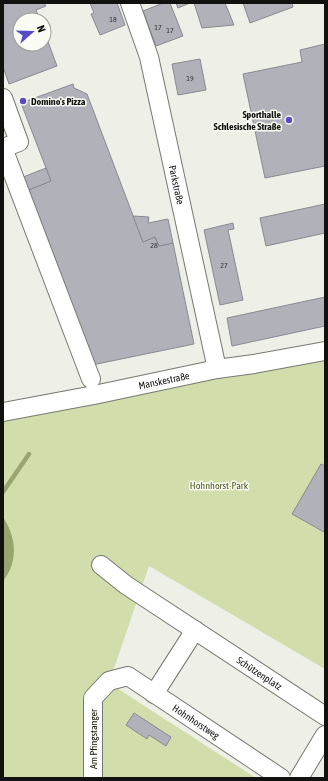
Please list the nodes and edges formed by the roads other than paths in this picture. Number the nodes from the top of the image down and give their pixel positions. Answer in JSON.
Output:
{"nodes":[{"id":1,"x":130,"y":3,"type":"edge"},
{"id":2,"x":3,"y":98,"type":"edge"},
{"id":3,"x":3,"y":148,"type":"edge"},
{"id":4,"x":325,"y":351,"type":"edge"},
{"id":5,"x":217,"y":369,"type":"junction"},
{"id":6,"x":91,"y":379,"type":"dead end"},
{"id":7,"x":3,"y":412,"type":"edge"},
{"id":8,"x":101,"y":566,"type":"dead end"},
{"id":9,"x":195,"y":630,"type":"junction"},
{"id":10,"x":109,"y":681,"type":"joint"},
{"id":11,"x":154,"y":694,"type":"junction"},
{"id":12,"x":325,"y":716,"type":"edge"},
{"id":13,"x":325,"y":735,"type":"edge"},
{"id":14,"x":300,"y":776,"type":"edge"},
{"id":15,"x":93,"y":778,"type":"edge"},
{"id":16,"x":281,"y":778,"type":"edge"}],
"edges":[{"from":1,"to":5,"type":"street","name":"Parkstraße"},
{"from":2,"to":3,"type":"street"},
{"from":3,"to":6,"type":"street"},
{"from":4,"to":5,"type":"street","name":"Manskestraße"},
{"from":5,"to":7,"type":"street","name":"Manskestraße"},
{"from":8,"to":9,"type":"street","name":"Schützenplatz"},
{"from":9,"to":11,"type":"street"},
{"from":9,"to":12,"type":"street","name":"Schützenplatz"},
{"from":10,"to":11,"type":"street","name":"Hohnhorstweg"},
{"from":10,"to":15,"type":"street","name":"Am Pfingstanger"},
{"from":11,"to":16,"type":"street","name":"Hohnhorstweg"},
{"from":13,"to":14,"type":"street"}]}
